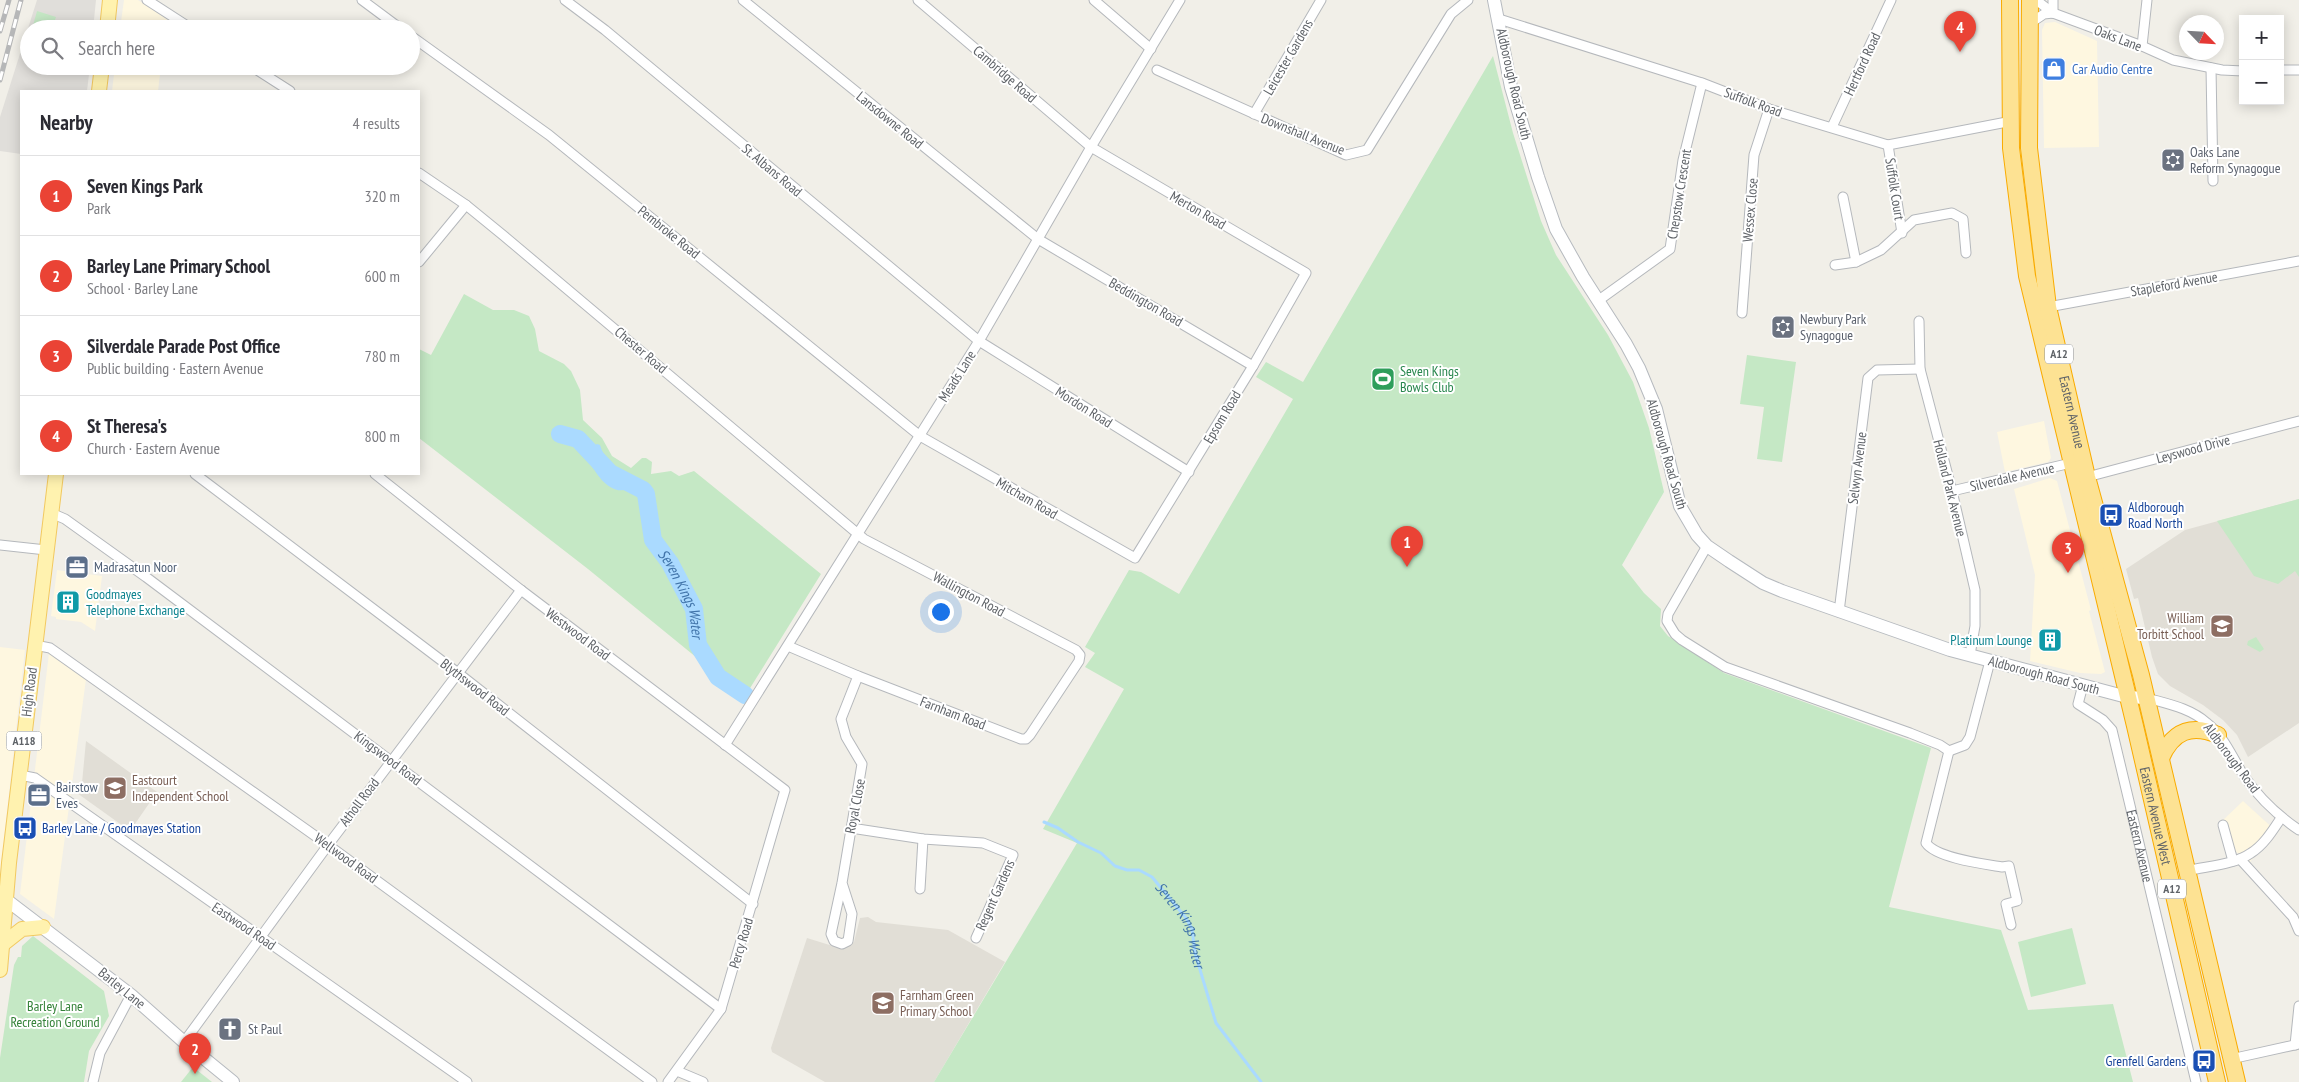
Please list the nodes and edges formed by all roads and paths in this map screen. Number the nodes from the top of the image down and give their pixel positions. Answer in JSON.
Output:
{"nodes":[{"id":1,"x":110,"y":0,"type":"edge"},
{"id":2,"x":147,"y":0,"type":"edge"},
{"id":3,"x":362,"y":0,"type":"edge"},
{"id":4,"x":565,"y":0,"type":"edge"},
{"id":5,"x":743,"y":0,"type":"edge"},
{"id":6,"x":918,"y":0,"type":"edge"},
{"id":7,"x":1094,"y":0,"type":"edge"},
{"id":8,"x":1180,"y":0,"type":"edge"},
{"id":9,"x":1321,"y":0,"type":"edge"},
{"id":10,"x":1468,"y":0,"type":"edge"},
{"id":11,"x":1494,"y":0,"type":"edge"},
{"id":12,"x":1891,"y":0,"type":"edge"},
{"id":13,"x":2010,"y":0,"type":"edge"},
{"id":14,"x":2030,"y":0,"type":"edge"},
{"id":15,"x":2036,"y":0,"type":"edge"},
{"id":16,"x":2052,"y":0,"type":"edge"},
{"id":17,"x":2147,"y":0,"type":"edge"},
{"id":18,"x":2053,"y":13,"type":"junction"},
{"id":19,"x":1499,"y":19,"type":"junction"},
{"id":20,"x":108,"y":20,"type":"edge"},
{"id":21,"x":178,"y":20,"type":"edge"},
{"id":22,"x":390,"y":20,"type":"edge"},
{"id":23,"x":2028,"y":25,"type":"junction"},
{"id":24,"x":420,"y":42,"type":"edge"},
{"id":25,"x":2142,"y":46,"type":"junction"},
{"id":26,"x":1152,"y":49,"type":"junction"},
{"id":27,"x":2211,"y":68,"type":"junction"},
{"id":28,"x":1157,"y":70,"type":"dead end"},
{"id":29,"x":2284,"y":70,"type":"edge"},
{"id":30,"x":2299,"y":70,"type":"edge"},
{"id":31,"x":2239,"y":71,"type":"edge"},
{"id":32,"x":101,"y":75,"type":"edge"},
{"id":33,"x":265,"y":75,"type":"edge"},
{"id":34,"x":1702,"y":83,"type":"junction"},
{"id":35,"x":99,"y":90,"type":"edge"},
{"id":36,"x":288,"y":90,"type":"edge"},
{"id":37,"x":1769,"y":109,"type":"junction"},
{"id":38,"x":1254,"y":114,"type":"junction"},
{"id":39,"x":2012,"y":121,"type":"junction"},
{"id":40,"x":1832,"y":127,"type":"junction"},
{"id":41,"x":1888,"y":145,"type":"junction"},
{"id":42,"x":1091,"y":147,"type":"junction"},
{"id":43,"x":420,"y":174,"type":"edge"},
{"id":44,"x":2213,"y":181,"type":"dead end"},
{"id":45,"x":1843,"y":197,"type":"dead end"},
{"id":46,"x":466,"y":205,"type":"junction"},
{"id":47,"x":1902,"y":233,"type":"junction"},
{"id":48,"x":1038,"y":239,"type":"junction"},
{"id":49,"x":1966,"y":253,"type":"dead end"},
{"id":50,"x":420,"y":261,"type":"edge"},
{"id":51,"x":2299,"y":261,"type":"edge"},
{"id":52,"x":1856,"y":262,"type":"junction"},
{"id":53,"x":1835,"y":265,"type":"dead end"},
{"id":54,"x":1306,"y":273,"type":"joint"},
{"id":55,"x":1599,"y":300,"type":"junction"},
{"id":56,"x":2048,"y":307,"type":"junction"},
{"id":57,"x":1742,"y":313,"type":"dead end"},
{"id":58,"x":1918,"y":321,"type":"dead end"},
{"id":59,"x":979,"y":342,"type":"junction"},
{"id":60,"x":1253,"y":366,"type":"junction"},
{"id":61,"x":1920,"y":369,"type":"junction"},
{"id":62,"x":2299,"y":421,"type":"edge"},
{"id":63,"x":920,"y":436,"type":"junction"},
{"id":64,"x":2071,"y":463,"type":"junction"},
{"id":65,"x":1189,"y":472,"type":"junction"},
{"id":66,"x":56,"y":475,"type":"edge"},
{"id":67,"x":195,"y":475,"type":"edge"},
{"id":68,"x":376,"y":475,"type":"edge"},
{"id":69,"x":2088,"y":477,"type":"junction"},
{"id":70,"x":1952,"y":491,"type":"junction"},
{"id":71,"x":51,"y":513,"type":"junction"},
{"id":72,"x":858,"y":534,"type":"junction"},
{"id":73,"x":0,"y":545,"type":"edge"},
{"id":74,"x":1707,"y":546,"type":"junction"},
{"id":75,"x":46,"y":550,"type":"junction"},
{"id":76,"x":1135,"y":558,"type":"joint"},
{"id":77,"x":521,"y":590,"type":"junction"},
{"id":78,"x":1839,"y":612,"type":"junction"},
{"id":79,"x":35,"y":644,"type":"junction"},
{"id":80,"x":788,"y":646,"type":"junction"},
{"id":81,"x":1080,"y":655,"type":"joint"},
{"id":82,"x":1970,"y":655,"type":"junction"},
{"id":83,"x":1990,"y":661,"type":"junction"},
{"id":84,"x":458,"y":673,"type":"junction"},
{"id":85,"x":858,"y":676,"type":"junction"},
{"id":86,"x":2083,"y":685,"type":"junction"},
{"id":87,"x":2127,"y":697,"type":"junction"},
{"id":88,"x":2146,"y":698,"type":"junction"},
{"id":89,"x":2218,"y":735,"type":"junction"},
{"id":90,"x":725,"y":745,"type":"junction"},
{"id":91,"x":1949,"y":751,"type":"junction"},
{"id":92,"x":2161,"y":758,"type":"junction"},
{"id":93,"x":391,"y":760,"type":"junction"},
{"id":94,"x":20,"y":775,"type":"junction"},
{"id":95,"x":785,"y":790,"type":"joint"},
{"id":96,"x":2281,"y":818,"type":"junction"},
{"id":97,"x":2223,"y":825,"type":"dead end"},
{"id":98,"x":851,"y":828,"type":"junction"},
{"id":99,"x":2299,"y":830,"type":"edge"},
{"id":100,"x":923,"y":839,"type":"junction"},
{"id":101,"x":328,"y":845,"type":"junction"},
{"id":102,"x":2236,"y":860,"type":"junction"},
{"id":103,"x":2187,"y":871,"type":"junction"},
{"id":104,"x":842,"y":883,"type":"junction"},
{"id":105,"x":920,"y":889,"type":"dead end"},
{"id":106,"x":3,"y":897,"type":"edge"},
{"id":107,"x":753,"y":904,"type":"junction"},
{"id":108,"x":2011,"y":925,"type":"dead end"},
{"id":109,"x":43,"y":927,"type":"junction"},
{"id":110,"x":2299,"y":931,"type":"edge"},
{"id":111,"x":261,"y":937,"type":"junction"},
{"id":112,"x":976,"y":938,"type":"dead end"},
{"id":113,"x":3,"y":944,"type":"junction"},
{"id":114,"x":0,"y":970,"type":"edge"},
{"id":115,"x":131,"y":995,"type":"junction"},
{"id":116,"x":2299,"y":1006,"type":"edge"},
{"id":117,"x":721,"y":1009,"type":"junction"},
{"id":118,"x":184,"y":1042,"type":"junction"},
{"id":119,"x":2297,"y":1044,"type":"edge"},
{"id":120,"x":2231,"y":1059,"type":"junction"},
{"id":121,"x":677,"y":1070,"type":"junction"},
{"id":122,"x":93,"y":1082,"type":"edge"},
{"id":123,"x":233,"y":1082,"type":"edge"},
{"id":124,"x":466,"y":1082,"type":"edge"},
{"id":125,"x":652,"y":1082,"type":"edge"},
{"id":126,"x":668,"y":1082,"type":"edge"},
{"id":127,"x":703,"y":1082,"type":"edge"},
{"id":128,"x":2196,"y":1082,"type":"edge"},
{"id":129,"x":2217,"y":1082,"type":"edge"},
{"id":130,"x":2237,"y":1082,"type":"edge"}],
"edges":[{"from":1,"to":20,"type":"main road"},
{"from":2,"to":21,"type":"street"},
{"from":3,"to":22,"type":"street"},
{"from":4,"to":59,"type":"street","name":"St. Albans Road"},
{"from":5,"to":48,"type":"street","name":"Lansdowne Road"},
{"from":6,"to":42,"type":"street","name":"Cambridge Road"},
{"from":7,"to":26,"type":"street"},
{"from":8,"to":26,"type":"street","name":"Meads Lane"},
{"from":9,"to":38,"type":"street","name":"Leicester Gardens"},
{"from":10,"to":38,"type":"street","name":"Downshall Avenue"},
{"from":11,"to":19,"type":"street","name":"Aldborough Road South"},
{"from":12,"to":40,"type":"street","name":"Hertford Road"},
{"from":13,"to":39,"type":"highway","name":"Eastern Avenue","number":"A12"},
{"from":14,"to":23,"type":"highway","name":"Eastern Avenue","number":"A12"},
{"from":15,"to":18,"type":"street","name":"Oaks Lane"},
{"from":16,"to":18,"type":"street"},
{"from":17,"to":25,"type":"street"},
{"from":18,"to":23,"type":"street"},
{"from":18,"to":25,"type":"street","name":"Oaks Lane"},
{"from":19,"to":34,"type":"street","name":"Suffolk Road"},
{"from":19,"to":55,"type":"street","name":"Aldborough Road South"},
{"from":23,"to":56,"type":"highway","name":"Eastern Avenue","number":"A12"},
{"from":24,"to":63,"type":"street","name":"Pembroke Road"},
{"from":25,"to":27,"type":"street","name":"Oaks Lane"},
{"from":26,"to":42,"type":"street","name":"Meads Lane"},
{"from":27,"to":31,"type":"street","name":"Oaks Lane"},
{"from":27,"to":44,"type":"street"},
{"from":28,"to":38,"type":"street","name":"Downshall Avenue"},
{"from":29,"to":30,"type":"street"},
{"from":32,"to":35,"type":"main road"},
{"from":33,"to":36,"type":"street"},
{"from":34,"to":37,"type":"street","name":"Suffolk Road"},
{"from":34,"to":55,"type":"street","name":"Chepstow Crescent"},
{"from":37,"to":40,"type":"street","name":"Suffolk Road"},
{"from":37,"to":57,"type":"street","name":"Wessex Close"},
{"from":39,"to":41,"type":"street","name":"Suffolk Road"},
{"from":39,"to":64,"type":"highway","name":"Eastern Avenue","number":"A12"},
{"from":40,"to":41,"type":"street","name":"Suffolk Road"},
{"from":41,"to":47,"type":"street","name":"Suffolk Court"},
{"from":42,"to":48,"type":"street","name":"Meads Lane"},
{"from":42,"to":54,"type":"street","name":"Merton Road"},
{"from":43,"to":46,"type":"street","name":"Chester Road"},
{"from":45,"to":52,"type":"street"},
{"from":46,"to":50,"type":"street"},
{"from":46,"to":72,"type":"street","name":"Chester Road"},
{"from":47,"to":49,"type":"street","name":"Suffolk Court"},
{"from":47,"to":52,"type":"street","name":"Suffolk Court"},
{"from":48,"to":59,"type":"street","name":"Meads Lane"},
{"from":48,"to":60,"type":"street","name":"Beddington Road"},
{"from":51,"to":56,"type":"street","name":"Stapleford Avenue"},
{"from":52,"to":53,"type":"street","name":"Suffolk Court"},
{"from":54,"to":60,"type":"street","name":"Epsom Road"},
{"from":55,"to":74,"type":"street","name":"Aldborough Road South"},
{"from":56,"to":69,"type":"highway","name":"Eastern Avenue","number":"A12"},
{"from":58,"to":61,"type":"street","name":"Holland Park Avenue"},
{"from":59,"to":63,"type":"street","name":"Meads Lane"},
{"from":59,"to":65,"type":"street","name":"Mordon Road"},
{"from":60,"to":65,"type":"street","name":"Epsom Road"},
{"from":61,"to":70,"type":"street","name":"Holland Park Avenue"},
{"from":61,"to":78,"type":"street","name":"Selwyn Avenue"},
{"from":62,"to":69,"type":"street","name":"Leyswood Drive"},
{"from":63,"to":72,"type":"street","name":"Meads Lane"},
{"from":63,"to":76,"type":"street","name":"Mitcham Road"},
{"from":64,"to":70,"type":"street","name":"Silverdale Avenue"},
{"from":64,"to":87,"type":"highway","name":"Eastern Avenue","number":"A12"},
{"from":65,"to":76,"type":"street","name":"Epsom Road"},
{"from":66,"to":71,"type":"main road","name":"High Road","number":"A118"},
{"from":67,"to":84,"type":"street","name":"Blythswood Road"},
{"from":68,"to":77,"type":"street","name":"Westwood Road"},
{"from":69,"to":88,"type":"highway","name":"Eastern Avenue","number":"A12"},
{"from":70,"to":82,"type":"street","name":"Holland Park Avenue"},
{"from":71,"to":75,"type":"main road","name":"High Road","number":"A118"},
{"from":71,"to":93,"type":"street","name":"Kingswood Road"},
{"from":72,"to":80,"type":"street","name":"Meads Lane"},
{"from":72,"to":81,"type":"street","name":"Wallington Road"},
{"from":73,"to":75,"type":"street"},
{"from":74,"to":78,"type":"street","name":"Aldborough Road South"},
{"from":74,"to":91,"type":"street"},
{"from":75,"to":79,"type":"main road","name":"High Road","number":"A118"},
{"from":77,"to":84,"type":"street","name":"Atholl Road"},
{"from":77,"to":90,"type":"street","name":"Westwood Road"},
{"from":78,"to":82,"type":"street","name":"Aldborough Road South"},
{"from":79,"to":94,"type":"main road","name":"High Road","number":"A118"},
{"from":79,"to":101,"type":"street","name":"Wellwood Road"},
{"from":80,"to":85,"type":"street","name":"Farnham Road"},
{"from":80,"to":90,"type":"street","name":"Meads Lane"},
{"from":81,"to":85,"type":"street","name":"Farnham Road"},
{"from":82,"to":83,"type":"street","name":"Aldborough Road South"},
{"from":83,"to":86,"type":"street","name":"Aldborough Road South"},
{"from":83,"to":91,"type":"street"},
{"from":84,"to":93,"type":"street","name":"Atholl Road"},
{"from":84,"to":107,"type":"street","name":"Blythswood Road"},
{"from":85,"to":98,"type":"street","name":"Royal Close"},
{"from":86,"to":87,"type":"street","name":"Aldborough Road South"},
{"from":86,"to":128,"type":"street","name":"Eastern Avenue"},
{"from":87,"to":88,"type":"street","name":"Aldborough Road"},
{"from":87,"to":129,"type":"highway","name":"Eastern Avenue West","number":"A12"},
{"from":88,"to":89,"type":"street","name":"Aldborough Road"},
{"from":88,"to":92,"type":"highway","name":"Eastern Avenue West","number":"A12"},
{"from":89,"to":92,"type":"highway"},
{"from":89,"to":96,"type":"street","name":"Aldborough Road"},
{"from":90,"to":95,"type":"street","name":"Westwood Road"},
{"from":91,"to":108,"type":"street"},
{"from":92,"to":103,"type":"highway","name":"Eastern Avenue West","number":"A12"},
{"from":93,"to":101,"type":"street","name":"Atholl Road"},
{"from":93,"to":117,"type":"street","name":"Kingswood Road"},
{"from":94,"to":106,"type":"main road","name":"High Road","number":"A118"},
{"from":94,"to":111,"type":"street","name":"Eastwood Road"},
{"from":95,"to":107,"type":"street","name":"Percy Road"},
{"from":96,"to":99,"type":"street","name":"Aldborough Road"},
{"from":96,"to":102,"type":"street"},
{"from":97,"to":102,"type":"street"},
{"from":98,"to":100,"type":"street","name":"Regent Gardens"},
{"from":98,"to":104,"type":"street","name":"Royal Close"},
{"from":100,"to":105,"type":"street"},
{"from":100,"to":112,"type":"street","name":"Regent Gardens"},
{"from":101,"to":111,"type":"street","name":"Atholl Road"},
{"from":101,"to":125,"type":"street","name":"Wellwood Road"},
{"from":102,"to":103,"type":"street"},
{"from":102,"to":110,"type":"street"},
{"from":103,"to":120,"type":"highway","name":"Eastern Avenue West","number":"A12"},
{"from":104,"to":104,"type":"street","name":"Royal Close"},
{"from":106,"to":109,"type":"street","name":"Barley Lane"},
{"from":106,"to":113,"type":"main road","name":"High Road","number":"A118"},
{"from":107,"to":117,"type":"street","name":"Percy Road"},
{"from":109,"to":113,"type":"main road"},
{"from":109,"to":115,"type":"street","name":"Barley Lane"},
{"from":111,"to":118,"type":"street","name":"Atholl Road"},
{"from":111,"to":124,"type":"street","name":"Eastwood Road"},
{"from":113,"to":114,"type":"main road","name":"High Road","number":"A118"},
{"from":115,"to":118,"type":"street","name":"Barley Lane"},
{"from":115,"to":122,"type":"street"},
{"from":116,"to":119,"type":"street"},
{"from":117,"to":121,"type":"street","name":"Percy Road"},
{"from":118,"to":123,"type":"street","name":"Barley Lane"},
{"from":119,"to":120,"type":"street"},
{"from":120,"to":130,"type":"highway","name":"Eastern Avenue West","number":"A12"},
{"from":121,"to":126,"type":"street","name":"Percy Road"},
{"from":121,"to":127,"type":"street"}]}
